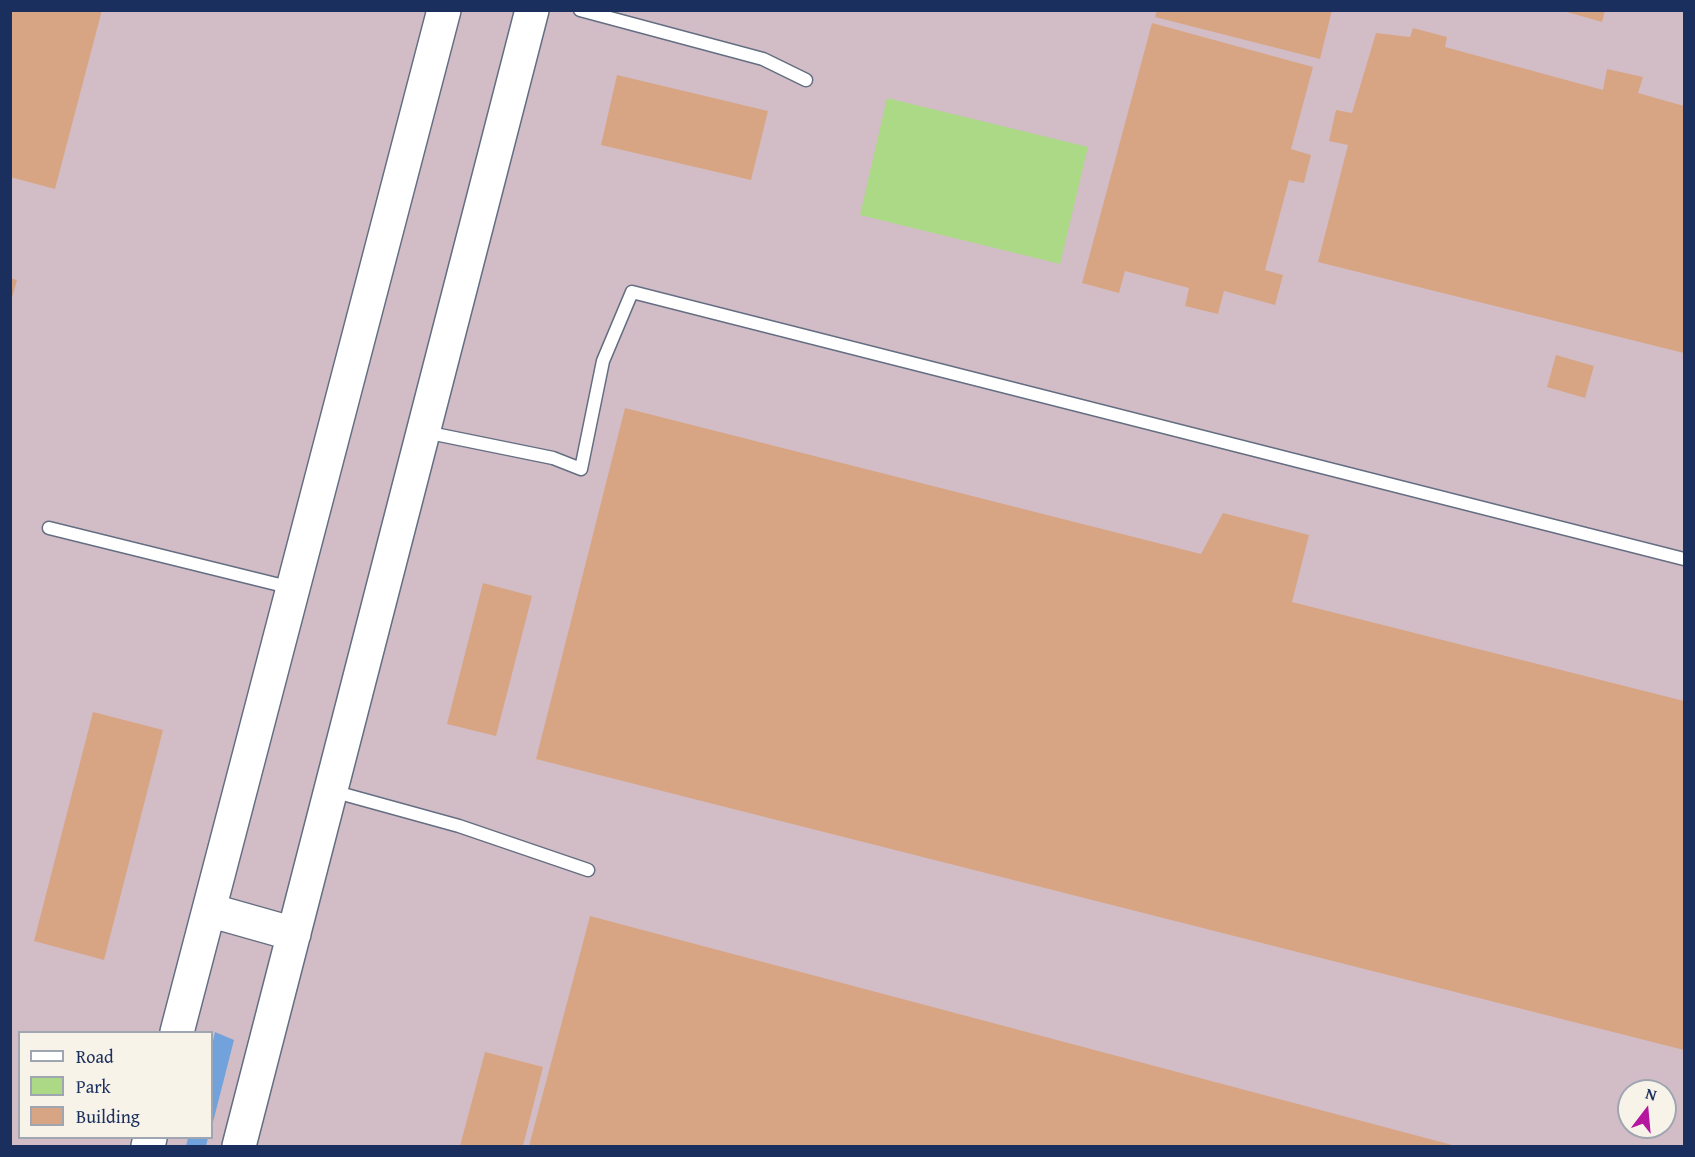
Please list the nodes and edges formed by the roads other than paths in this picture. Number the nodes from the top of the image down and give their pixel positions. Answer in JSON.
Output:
{"nodes":[{"id":1,"x":444,"y":10,"type":"edge"},
{"id":2,"x":532,"y":10,"type":"edge"},
{"id":3,"x":580,"y":10,"type":"edge"},
{"id":4,"x":806,"y":80,"type":"dead end"},
{"id":5,"x":424,"y":431,"type":"junction"},
{"id":6,"x":49,"y":528,"type":"dead end"},
{"id":7,"x":1684,"y":559,"type":"edge"},
{"id":8,"x":293,"y":588,"type":"junction"},
{"id":9,"x":331,"y":791,"type":"junction"},
{"id":10,"x":588,"y":870,"type":"dead end"},
{"id":11,"x":209,"y":910,"type":"junction"},
{"id":12,"x":294,"y":934,"type":"junction"},
{"id":13,"x":177,"y":1031,"type":"edge"},
{"id":14,"x":239,"y":1146,"type":"edge"}],
"edges":[{"from":1,"to":8,"type":"street"},
{"from":2,"to":5,"type":"street"},
{"from":3,"to":4,"type":"lane"},
{"from":5,"to":7,"type":"lane"},
{"from":5,"to":9,"type":"street"},
{"from":6,"to":8,"type":"lane"},
{"from":8,"to":11,"type":"street"},
{"from":9,"to":10,"type":"lane"},
{"from":9,"to":12,"type":"street"},
{"from":11,"to":12,"type":"street"},
{"from":11,"to":13,"type":"street"},
{"from":12,"to":14,"type":"street"}]}
